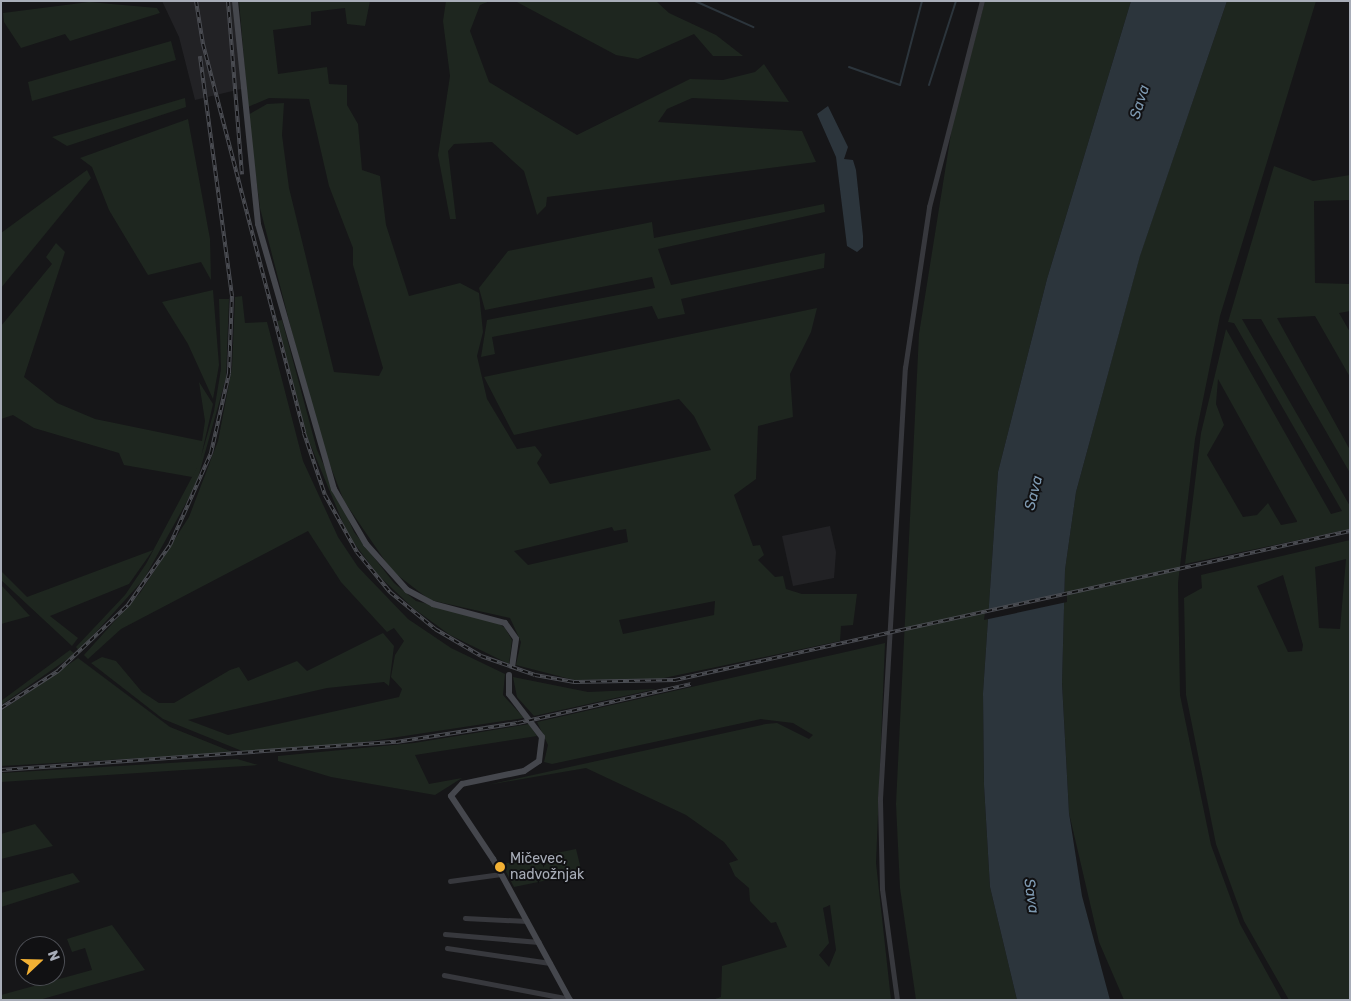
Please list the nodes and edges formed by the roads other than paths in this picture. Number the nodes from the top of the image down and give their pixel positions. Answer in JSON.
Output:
{"nodes":[{"id":1,"x":235,"y":1,"type":"edge"},
{"id":2,"x":982,"y":1,"type":"edge"},
{"id":3,"x":512,"y":666,"type":"dead end"},
{"id":4,"x":510,"y":675,"type":"dead end"},
{"id":5,"x":501,"y":874,"type":"junction"},
{"id":6,"x":450,"y":881,"type":"dead end"},
{"id":7,"x":465,"y":918,"type":"dead end"},
{"id":8,"x":527,"y":921,"type":"junction"},
{"id":9,"x":445,"y":934,"type":"dead end"},
{"id":10,"x":539,"y":942,"type":"junction"},
{"id":11,"x":447,"y":948,"type":"dead end"},
{"id":12,"x":550,"y":963,"type":"junction"},
{"id":13,"x":444,"y":975,"type":"dead end"},
{"id":14,"x":570,"y":999,"type":"edge"},
{"id":15,"x":896,"y":1000,"type":"edge"}],
"edges":[{"from":1,"to":3,"type":"main road"},
{"from":2,"to":15,"type":"street"},
{"from":4,"to":5,"type":"main road"},
{"from":5,"to":6,"type":"street"},
{"from":5,"to":8,"type":"main road"},
{"from":7,"to":8,"type":"street"},
{"from":8,"to":10,"type":"main road"},
{"from":9,"to":10,"type":"street"},
{"from":10,"to":12,"type":"main road"},
{"from":11,"to":12,"type":"street"},
{"from":12,"to":14,"type":"main road"},
{"from":13,"to":14,"type":"street"}]}
